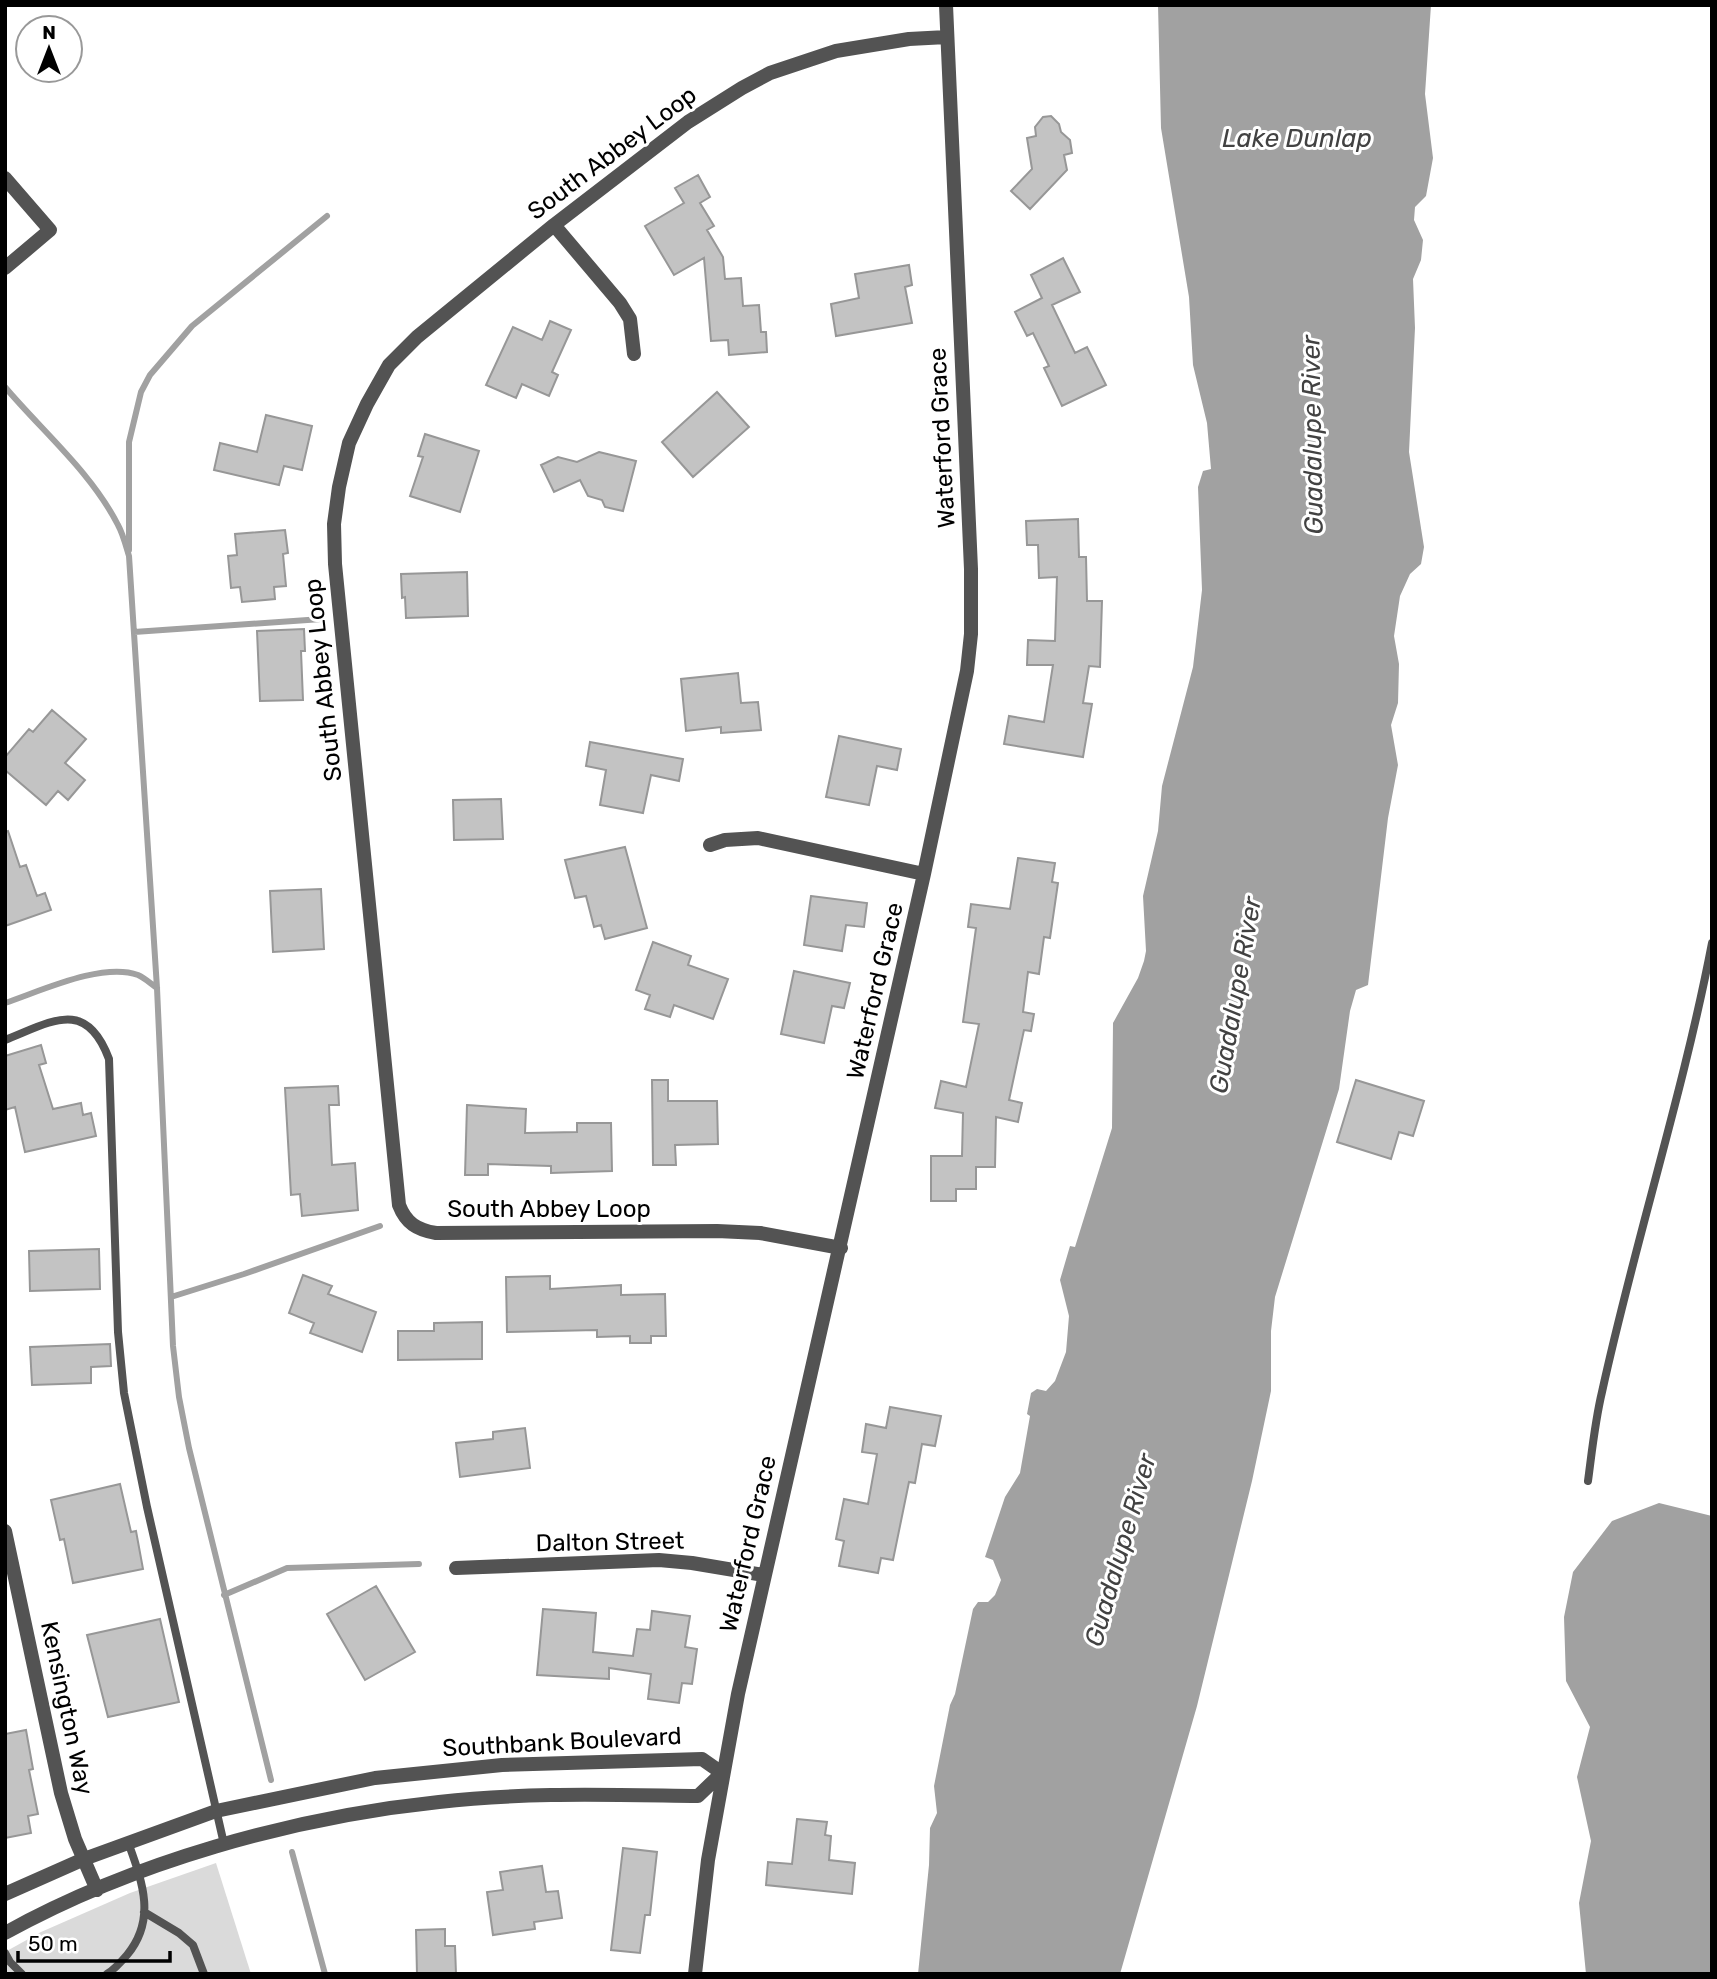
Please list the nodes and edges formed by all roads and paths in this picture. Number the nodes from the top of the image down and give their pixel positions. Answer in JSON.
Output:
{"nodes":[{"id":1,"x":946,"y":5,"type":"edge"},
{"id":2,"x":947,"y":37,"type":"junction"},
{"id":3,"x":5,"y":178,"type":"edge"},
{"id":4,"x":554,"y":225,"type":"junction"},
{"id":5,"x":5,"y":268,"type":"edge"},
{"id":6,"x":634,"y":354,"type":"dead end"},
{"id":7,"x":710,"y":845,"type":"dead end"},
{"id":8,"x":924,"y":874,"type":"junction"},
{"id":9,"x":1712,"y":943,"type":"edge"},
{"id":10,"x":5,"y":1040,"type":"edge"},
{"id":11,"x":841,"y":1248,"type":"junction"},
{"id":12,"x":1588,"y":1481,"type":"dead end"},
{"id":13,"x":5,"y":1531,"type":"edge"},
{"id":14,"x":456,"y":1568,"type":"dead end"},
{"id":15,"x":764,"y":1575,"type":"junction"},
{"id":16,"x":723,"y":1773,"type":"junction"},
{"id":17,"x":216,"y":1811,"type":"junction"},
{"id":18,"x":128,"y":1842,"type":"junction"},
{"id":19,"x":225,"y":1844,"type":"junction"},
{"id":20,"x":83,"y":1859,"type":"junction"},
{"id":21,"x":139,"y":1872,"type":"junction"},
{"id":22,"x":97,"y":1890,"type":"junction"},
{"id":23,"x":5,"y":1894,"type":"edge"},
{"id":24,"x":144,"y":1912,"type":"junction"},
{"id":25,"x":5,"y":1933,"type":"edge"},
{"id":26,"x":5,"y":1953,"type":"edge"},
{"id":27,"x":22,"y":1974,"type":"edge"},
{"id":28,"x":107,"y":1974,"type":"edge"},
{"id":29,"x":204,"y":1974,"type":"edge"},
{"id":30,"x":695,"y":1974,"type":"edge"}],
"edges":[{"from":1,"to":2,"type":"street","name":"Waterford Grace"},
{"from":2,"to":4,"type":"street","name":"South Abbey Loop"},
{"from":2,"to":8,"type":"street","name":"Waterford Grace"},
{"from":3,"to":5,"type":"street"},
{"from":4,"to":6,"type":"street"},
{"from":4,"to":11,"type":"street","name":"South Abbey Loop"},
{"from":7,"to":8,"type":"street"},
{"from":8,"to":11,"type":"street","name":"Waterford Grace"},
{"from":9,"to":12,"type":"lane"},
{"from":10,"to":17,"type":"lane"},
{"from":11,"to":15,"type":"street","name":"Waterford Grace"},
{"from":13,"to":20,"type":"street","name":"Kensington Way"},
{"from":14,"to":15,"type":"street","name":"Dalton Street"},
{"from":15,"to":16,"type":"street","name":"Waterford Grace"},
{"from":16,"to":17,"type":"street","name":"Southbank Boulevard"},
{"from":16,"to":19,"type":"street"},
{"from":16,"to":30,"type":"street","name":"Waterford Grace"},
{"from":17,"to":18,"type":"street","name":"Southbank Boulevard"},
{"from":17,"to":19,"type":"lane"},
{"from":18,"to":20,"type":"street","name":"Southbank Boulevard"},
{"from":18,"to":21,"type":"lane"},
{"from":19,"to":21,"type":"street"},
{"from":20,"to":22,"type":"street","name":"Kensington Way"},
{"from":20,"to":23,"type":"street","name":"Southbank Boulevard"},
{"from":21,"to":22,"type":"street"},
{"from":21,"to":24,"type":"lane"},
{"from":22,"to":25,"type":"street"},
{"from":24,"to":28,"type":"lane"},
{"from":24,"to":29,"type":"lane"},
{"from":26,"to":27,"type":"lane"}]}
